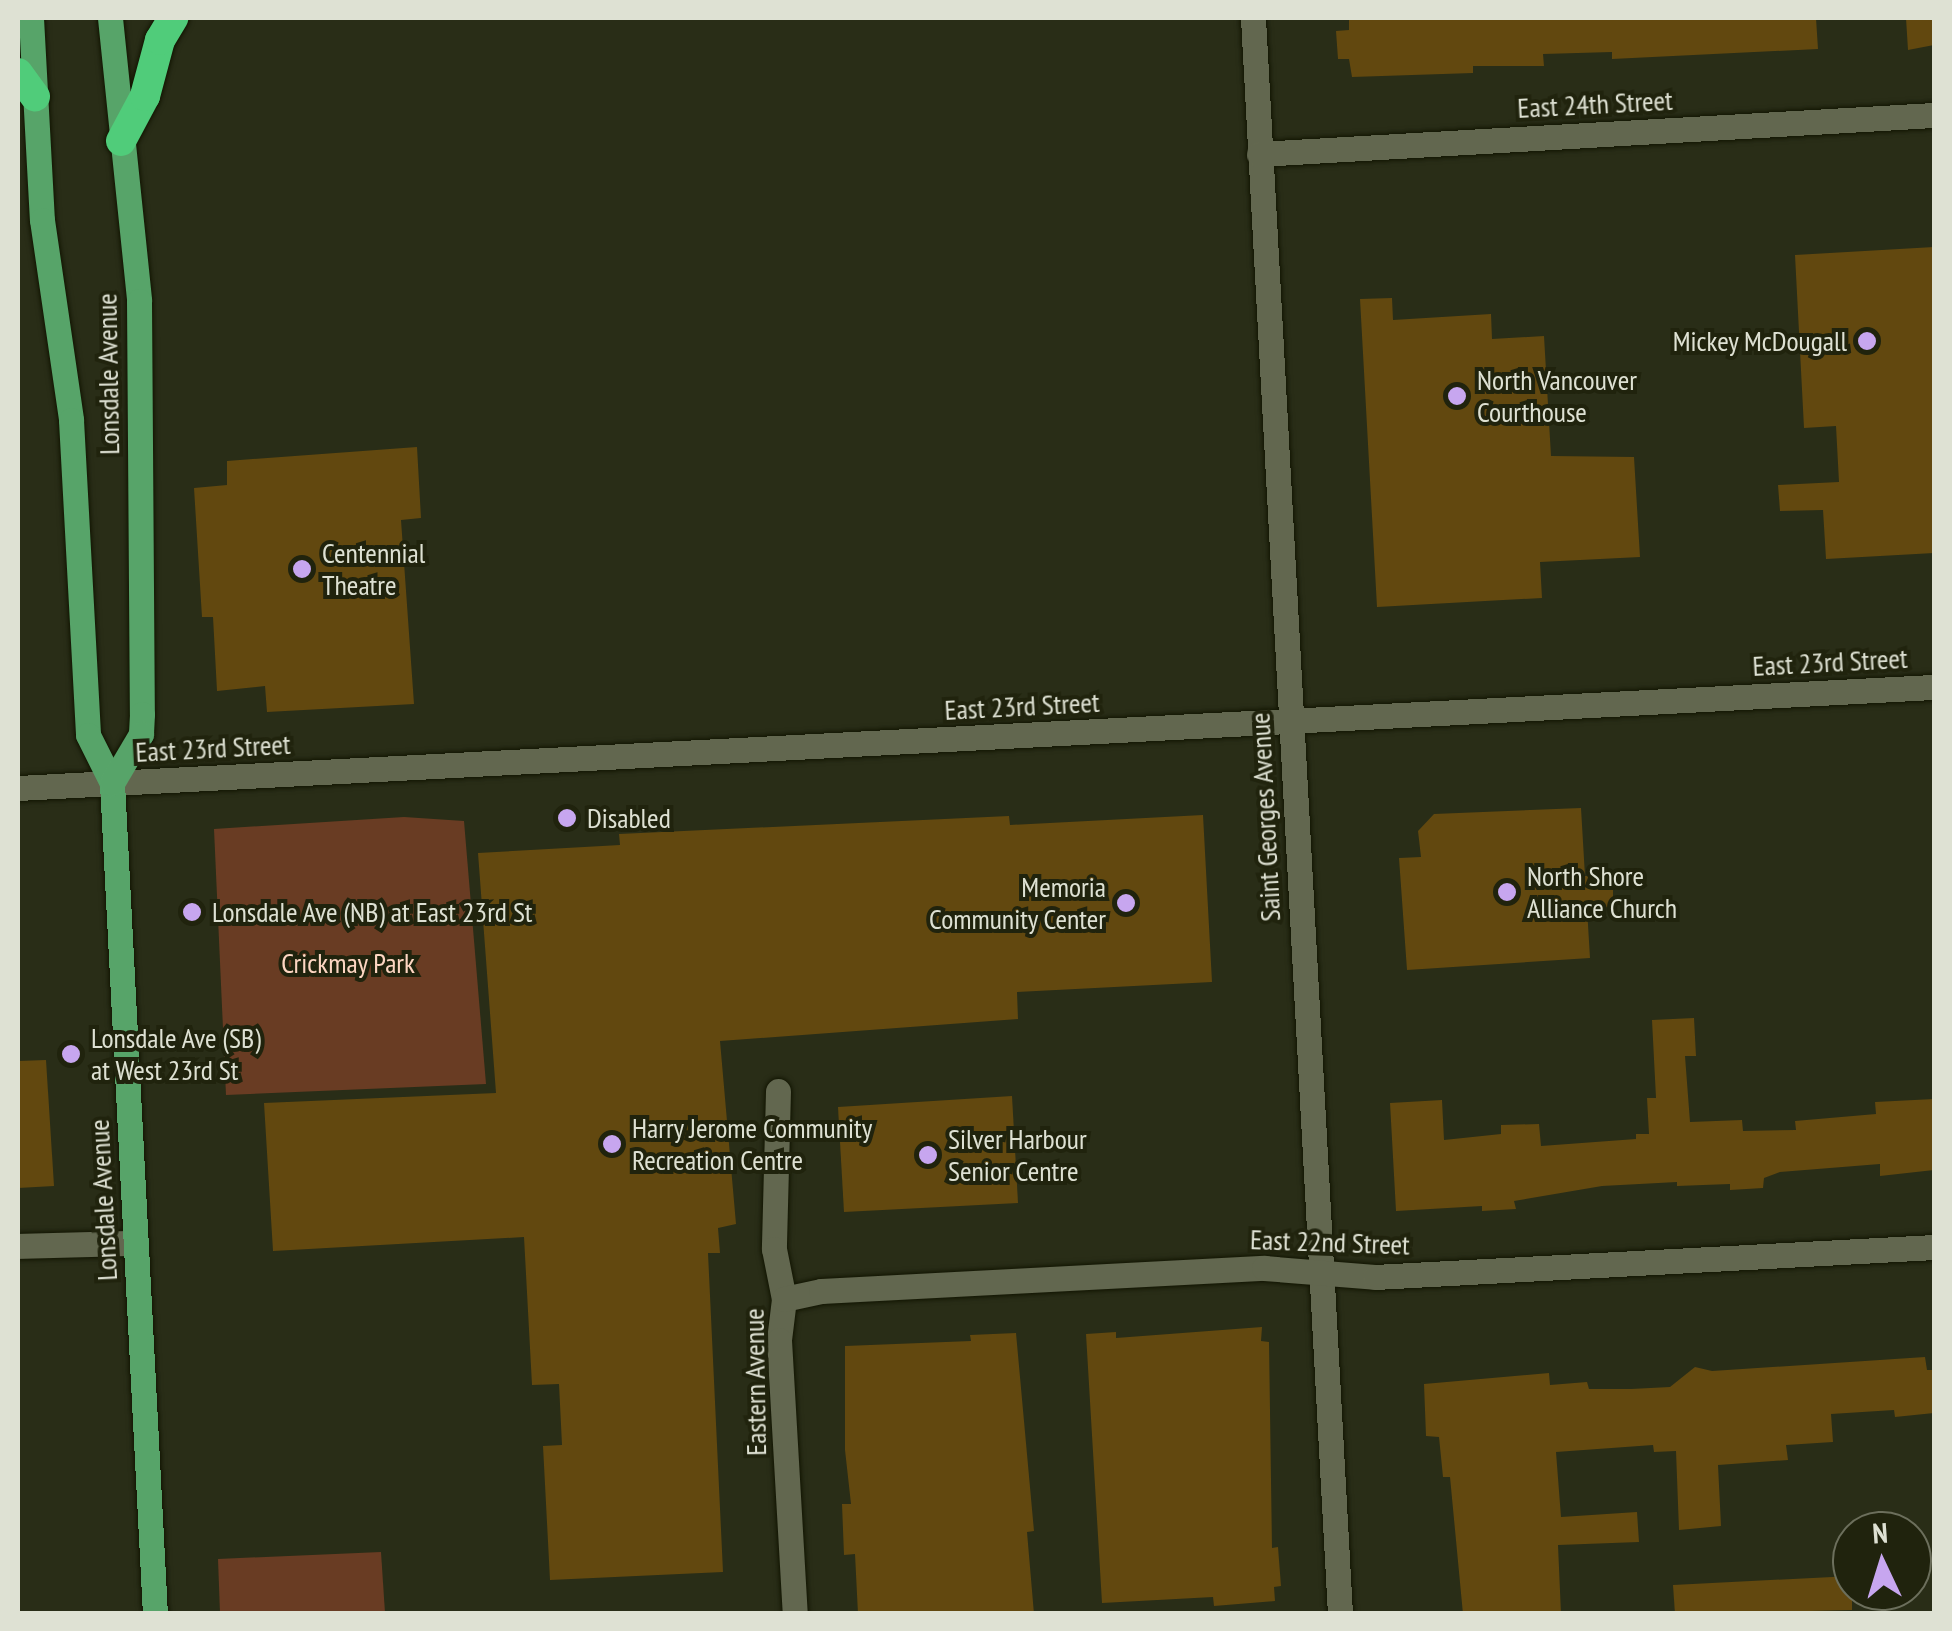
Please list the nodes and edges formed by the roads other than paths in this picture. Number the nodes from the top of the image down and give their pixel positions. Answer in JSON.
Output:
{"nodes":[{"id":1,"x":31,"y":18,"type":"edge"},
{"id":2,"x":110,"y":18,"type":"edge"},
{"id":3,"x":173,"y":18,"type":"edge"},
{"id":4,"x":1252,"y":18,"type":"edge"},
{"id":5,"x":26,"y":84,"type":"edge"},
{"id":6,"x":1934,"y":115,"type":"edge"},
{"id":7,"x":121,"y":141,"type":"junction"},
{"id":8,"x":1259,"y":154,"type":"junction"},
{"id":9,"x":1934,"y":687,"type":"edge"},
{"id":10,"x":1290,"y":721,"type":"junction"},
{"id":11,"x":112,"y":783,"type":"junction"},
{"id":12,"x":18,"y":788,"type":"edge"},
{"id":13,"x":778,"y":1091,"type":"dead end"},
{"id":14,"x":135,"y":1242,"type":"junction"},
{"id":15,"x":18,"y":1246,"type":"edge"},
{"id":16,"x":1934,"y":1247,"type":"edge"},
{"id":17,"x":1321,"y":1274,"type":"junction"},
{"id":18,"x":784,"y":1298,"type":"junction"},
{"id":19,"x":155,"y":1614,"type":"edge"},
{"id":20,"x":795,"y":1614,"type":"edge"},
{"id":21,"x":1340,"y":1614,"type":"edge"}],
"edges":[{"from":1,"to":5,"type":"main road","name":"Lonsdale Avenue"},
{"from":2,"to":7,"type":"main road","name":"Lonsdale Avenue"},
{"from":3,"to":7,"type":"highway"},
{"from":4,"to":8,"type":"street","name":"Saint Georges Avenue"},
{"from":5,"to":11,"type":"main road","name":"Lonsdale Avenue"},
{"from":6,"to":8,"type":"street","name":"East 24th Street"},
{"from":7,"to":11,"type":"main road","name":"Lonsdale Avenue"},
{"from":8,"to":10,"type":"street","name":"Saint Georges Avenue"},
{"from":9,"to":10,"type":"street","name":"East 23rd Street"},
{"from":10,"to":11,"type":"street","name":"East 23rd Street"},
{"from":10,"to":17,"type":"street","name":"Saint Georges Avenue"},
{"from":11,"to":12,"type":"street","name":"East 23rd Street"},
{"from":11,"to":14,"type":"main road","name":"Lonsdale Avenue"},
{"from":13,"to":18,"type":"street","name":"Eastern Avenue"},
{"from":14,"to":15,"type":"street"},
{"from":14,"to":19,"type":"main road","name":"Lonsdale Avenue"},
{"from":16,"to":17,"type":"street","name":"East 22nd Street"},
{"from":17,"to":18,"type":"street","name":"East 22nd Street"},
{"from":17,"to":21,"type":"street","name":"Saint Georges Avenue"},
{"from":18,"to":20,"type":"street","name":"Eastern Avenue"}]}
